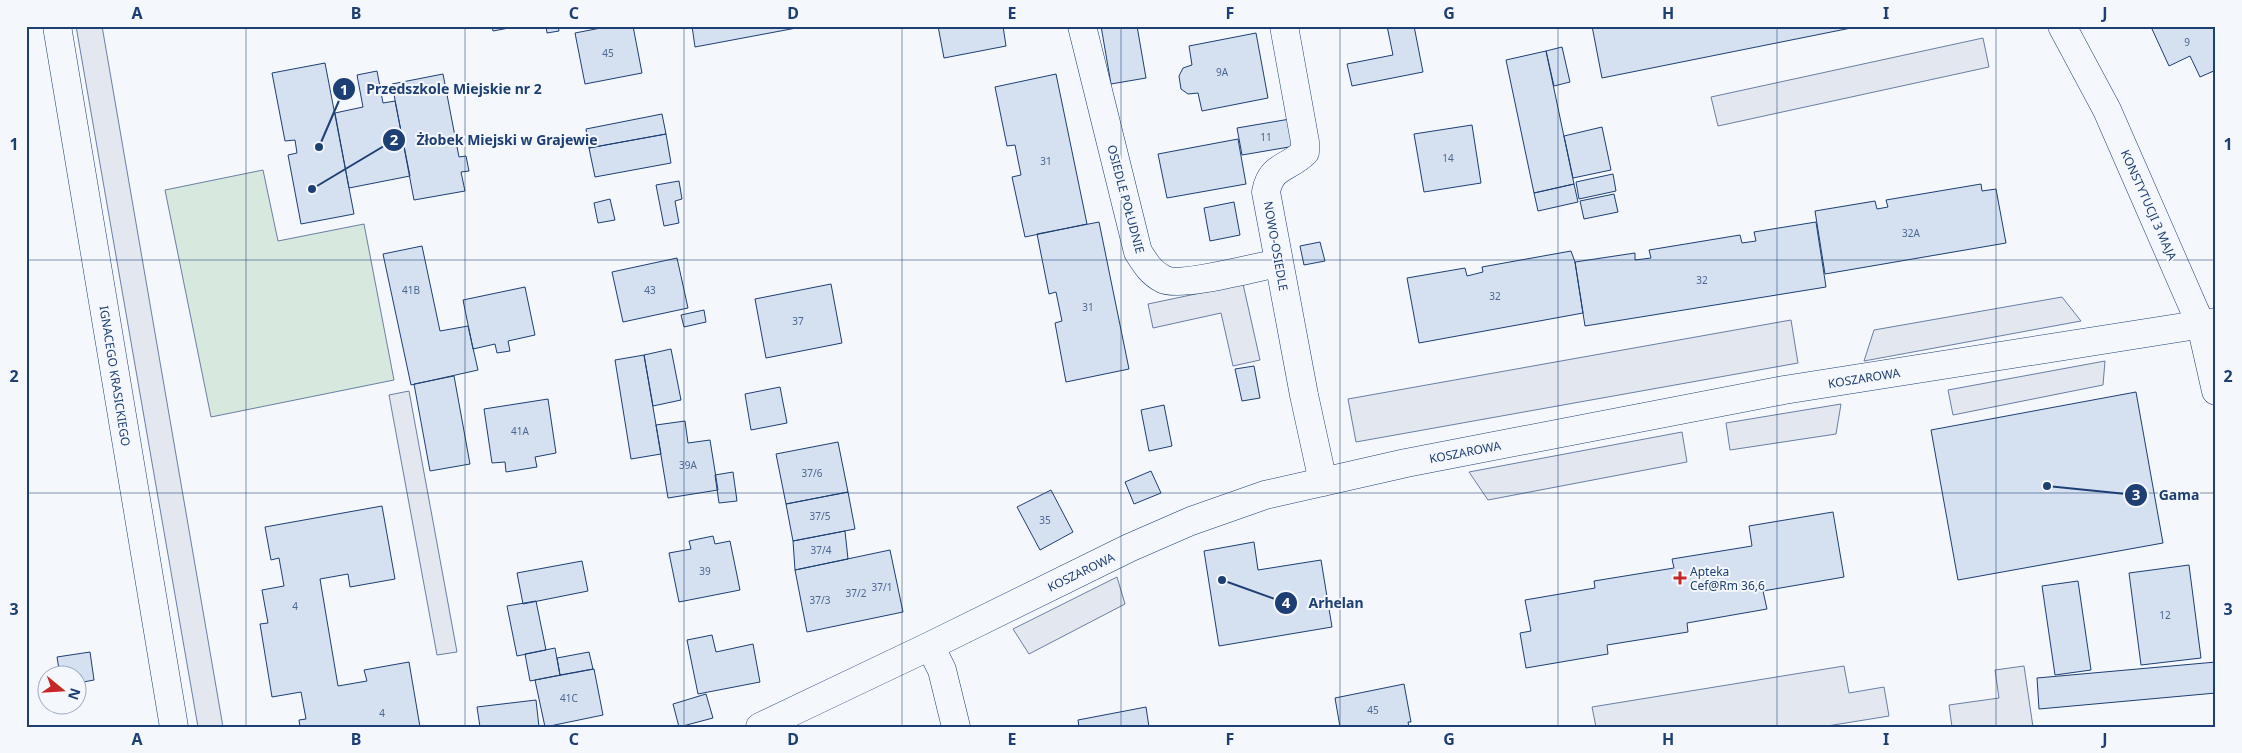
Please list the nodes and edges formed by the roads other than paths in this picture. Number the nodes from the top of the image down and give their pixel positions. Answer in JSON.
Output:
{"nodes":[{"id":1,"x":57,"y":26,"type":"edge"},
{"id":2,"x":1082,"y":26,"type":"edge"},
{"id":3,"x":1284,"y":26,"type":"edge"},
{"id":4,"x":2062,"y":26,"type":"edge"},
{"id":5,"x":1278,"y":263,"type":"junction"},
{"id":6,"x":2208,"y":324,"type":"edge"},
{"id":7,"x":2216,"y":391,"type":"edge"},
{"id":8,"x":1323,"y":482,"type":"junction"},
{"id":9,"x":930,"y":646,"type":"junction"},
{"id":10,"x":174,"y":727,"type":"edge"},
{"id":11,"x":760,"y":727,"type":"edge"},
{"id":12,"x":956,"y":727,"type":"edge"}],
"edges":[{"from":1,"to":10,"type":"street","name":"IGNACEGO KRASICKIEGO"},
{"from":2,"to":5,"type":"street","name":"OSIEDLE POŁUDNIE"},
{"from":3,"to":5,"type":"street","name":"NOWO-OSIEDLE"},
{"from":4,"to":6,"type":"street","name":"KONSTYTUCJI 3 MAJA"},
{"from":5,"to":8,"type":"street","name":"NOWO-OSIEDLE"},
{"from":6,"to":7,"type":"street","name":"KONSTYTUCJI 3 MAJA"},
{"from":6,"to":8,"type":"street","name":"KOSZAROWA"},
{"from":8,"to":9,"type":"street","name":"KOSZAROWA"},
{"from":9,"to":11,"type":"street","name":"KOSZAROWA"},
{"from":9,"to":12,"type":"street"}]}
